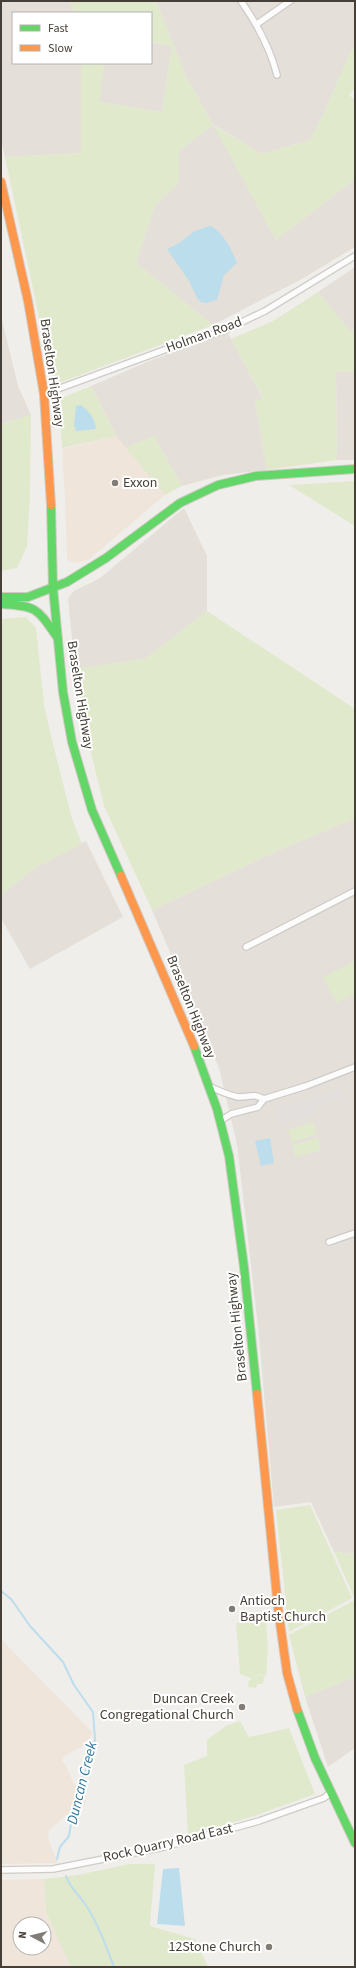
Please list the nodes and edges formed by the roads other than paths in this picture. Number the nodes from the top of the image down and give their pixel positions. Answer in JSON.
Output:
{"nodes":[{"id":1,"x":242,"y":1,"type":"edge"},
{"id":2,"x":290,"y":1,"type":"edge"},
{"id":3,"x":256,"y":24,"type":"junction"},
{"id":4,"x":277,"y":74,"type":"dead end"},
{"id":5,"x":1,"y":182,"type":"edge"},
{"id":6,"x":2,"y":194,"type":"edge"},
{"id":7,"x":355,"y":256,"type":"edge"},
{"id":8,"x":44,"y":394,"type":"junction"},
{"id":9,"x":355,"y":470,"type":"edge"},
{"id":10,"x":53,"y":588,"type":"junction"},
{"id":11,"x":1,"y":597,"type":"edge"},
{"id":12,"x":1,"y":604,"type":"edge"},
{"id":13,"x":57,"y":637,"type":"junction"},
{"id":14,"x":355,"y":891,"type":"edge"},
{"id":15,"x":246,"y":947,"type":"dead end"},
{"id":16,"x":355,"y":1066,"type":"edge"},
{"id":17,"x":208,"y":1086,"type":"junction"},
{"id":18,"x":264,"y":1099,"type":"junction"},
{"id":19,"x":220,"y":1122,"type":"junction"},
{"id":20,"x":355,"y":1233,"type":"edge"},
{"id":21,"x":328,"y":1242,"type":"dead end"},
{"id":22,"x":330,"y":1793,"type":"junction"},
{"id":23,"x":355,"y":1843,"type":"edge"},
{"id":24,"x":1,"y":1870,"type":"edge"}],
"edges":[{"from":1,"to":3,"type":"street"},
{"from":2,"to":3,"type":"street"},
{"from":3,"to":4,"type":"street"},
{"from":5,"to":6,"type":"main road","name":"Braselton Highway"},
{"from":6,"to":8,"type":"main road","name":"Braselton Highway"},
{"from":7,"to":8,"type":"street","name":"Holman Road"},
{"from":8,"to":10,"type":"main road","name":"Braselton Highway"},
{"from":9,"to":10,"type":"main road"},
{"from":10,"to":11,"type":"main road"},
{"from":10,"to":13,"type":"main road","name":"Braselton Highway"},
{"from":12,"to":13,"type":"main road"},
{"from":13,"to":17,"type":"main road","name":"Braselton Highway"},
{"from":14,"to":15,"type":"street"},
{"from":16,"to":18,"type":"street"},
{"from":17,"to":18,"type":"street"},
{"from":17,"to":19,"type":"main road","name":"Braselton Highway"},
{"from":18,"to":19,"type":"street"},
{"from":19,"to":22,"type":"main road","name":"Braselton Highway"},
{"from":20,"to":21,"type":"street"},
{"from":22,"to":23,"type":"main road","name":"Braselton Highway"},
{"from":22,"to":24,"type":"street","name":"Rock Quarry Road East"}]}
